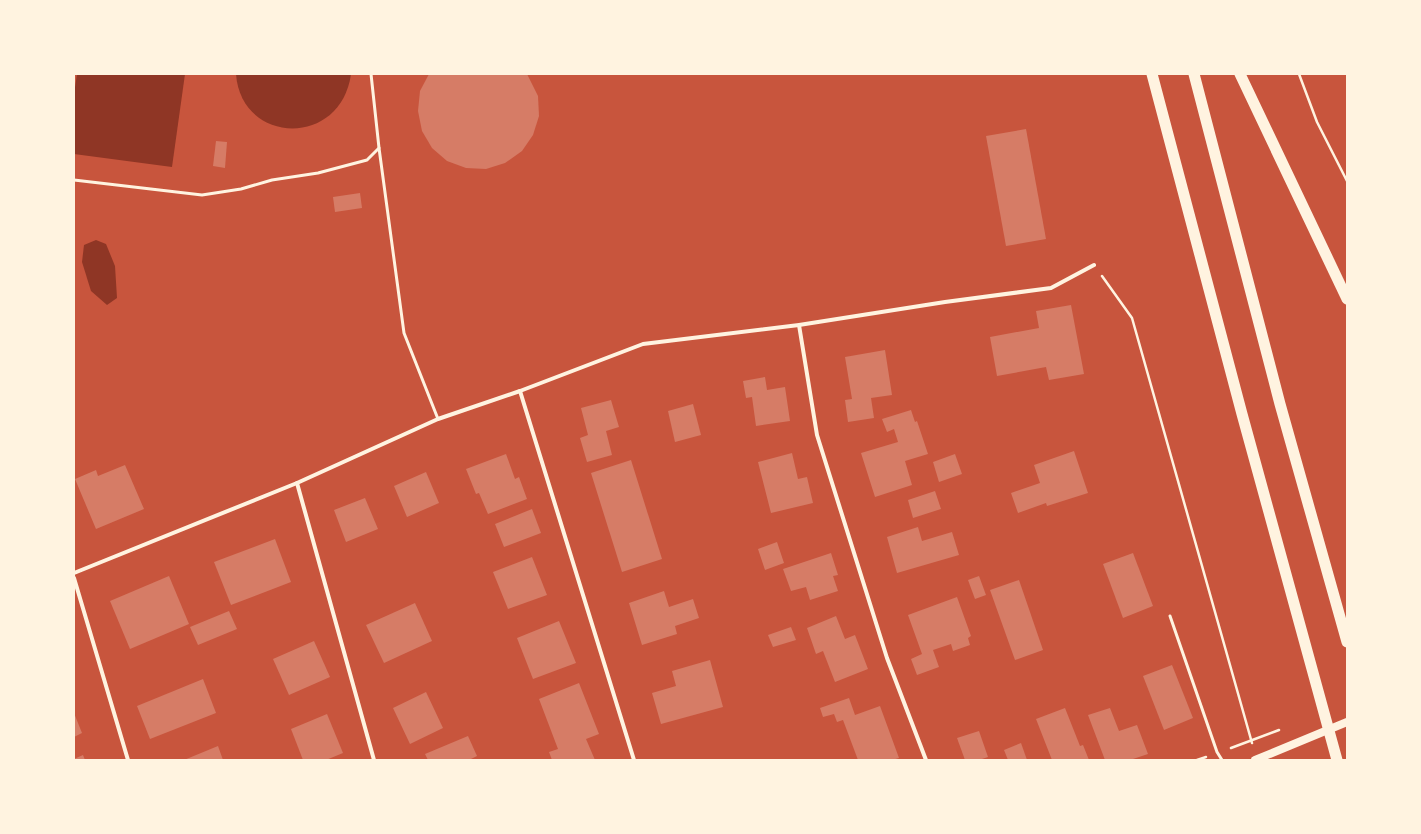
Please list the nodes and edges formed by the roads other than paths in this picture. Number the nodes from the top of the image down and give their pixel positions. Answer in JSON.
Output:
{"nodes":[{"id":1,"x":371,"y":74,"type":"edge"},
{"id":2,"x":1152,"y":74,"type":"edge"},
{"id":3,"x":1194,"y":74,"type":"edge"},
{"id":4,"x":1240,"y":74,"type":"edge"},
{"id":5,"x":379,"y":148,"type":"junction"},
{"id":6,"x":74,"y":180,"type":"edge"},
{"id":7,"x":1094,"y":265,"type":"road end"},
{"id":8,"x":1347,"y":299,"type":"edge"},
{"id":9,"x":799,"y":325,"type":"junction"},
{"id":10,"x":520,"y":391,"type":"junction"},
{"id":11,"x":438,"y":419,"type":"junction"},
{"id":12,"x":297,"y":483,"type":"junction"},
{"id":13,"x":74,"y":572,"type":"edge"},
{"id":14,"x":74,"y":578,"type":"edge"},
{"id":15,"x":1170,"y":616,"type":"dead end"},
{"id":16,"x":1347,"y":642,"type":"edge"},
{"id":17,"x":1347,"y":722,"type":"edge"},
{"id":18,"x":1256,"y":759,"type":"edge"},
{"id":19,"x":128,"y":760,"type":"edge"},
{"id":20,"x":374,"y":760,"type":"edge"},
{"id":21,"x":634,"y":760,"type":"edge"},
{"id":22,"x":926,"y":760,"type":"edge"},
{"id":23,"x":1222,"y":760,"type":"edge"},
{"id":24,"x":1337,"y":760,"type":"edge"}],
"edges":[{"from":1,"to":5,"type":"lane"},
{"from":2,"to":24,"type":"highway"},
{"from":3,"to":16,"type":"highway"},
{"from":4,"to":8,"type":"highway"},
{"from":5,"to":6,"type":"lane"},
{"from":5,"to":11,"type":"lane"},
{"from":7,"to":9,"type":"street"},
{"from":9,"to":10,"type":"street"},
{"from":9,"to":22,"type":"street"},
{"from":10,"to":11,"type":"street"},
{"from":10,"to":21,"type":"street"},
{"from":11,"to":12,"type":"street"},
{"from":12,"to":13,"type":"street"},
{"from":12,"to":20,"type":"street"},
{"from":14,"to":19,"type":"street"},
{"from":15,"to":23,"type":"lane"},
{"from":17,"to":18,"type":"main road"}]}
